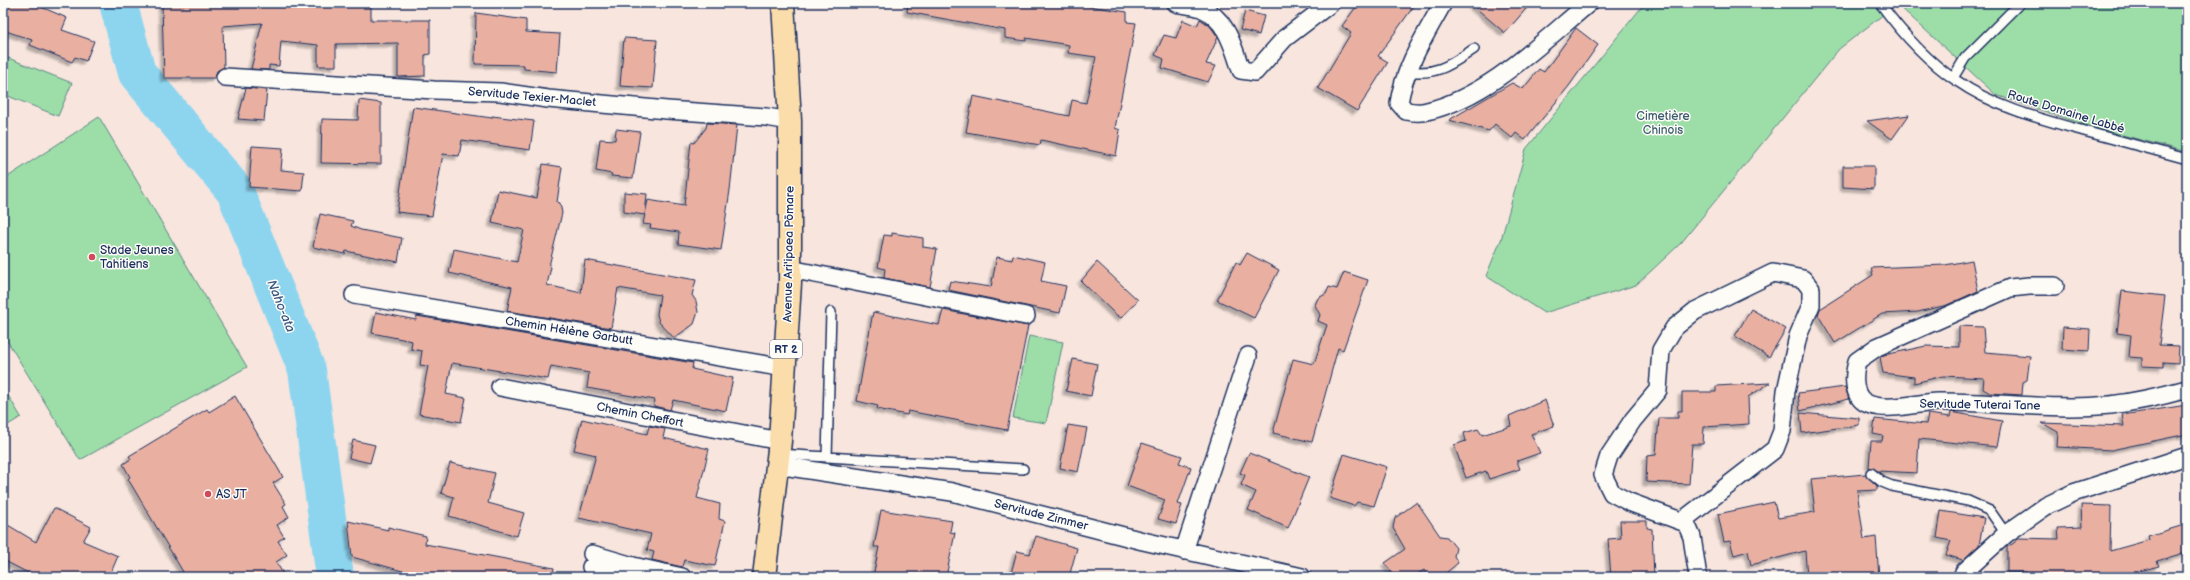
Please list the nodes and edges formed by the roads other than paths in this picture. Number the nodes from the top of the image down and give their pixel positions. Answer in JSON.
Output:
{"nodes":[{"id":1,"x":783,"y":3,"type":"edge"},
{"id":2,"x":1176,"y":3,"type":"edge"},
{"id":3,"x":1331,"y":3,"type":"edge"},
{"id":4,"x":1443,"y":3,"type":"edge"},
{"id":5,"x":1589,"y":3,"type":"edge"},
{"id":6,"x":1880,"y":3,"type":"edge"},
{"id":7,"x":2020,"y":3,"type":"edge"},
{"id":8,"x":1474,"y":49,"type":"dead end"},
{"id":9,"x":1408,"y":71,"type":"junction"},
{"id":10,"x":225,"y":77,"type":"dead end"},
{"id":11,"x":1953,"y":78,"type":"junction"},
{"id":12,"x":790,"y":121,"type":"junction"},
{"id":13,"x":2187,"y":159,"type":"edge"},
{"id":14,"x":790,"y":269,"type":"junction"},
{"id":15,"x":2055,"y":286,"type":"dead end"},
{"id":16,"x":354,"y":295,"type":"dead end"},
{"id":17,"x":831,"y":312,"type":"dead end"},
{"id":18,"x":1026,"y":316,"type":"dead end"},
{"id":19,"x":1248,"y":356,"type":"dead end"},
{"id":20,"x":785,"y":368,"type":"junction"},
{"id":21,"x":500,"y":387,"type":"dead end"},
{"id":22,"x":2187,"y":389,"type":"edge"},
{"id":23,"x":778,"y":453,"type":"junction"},
{"id":24,"x":2187,"y":456,"type":"edge"},
{"id":25,"x":827,"y":457,"type":"junction"},
{"id":26,"x":1023,"y":469,"type":"dead end"},
{"id":27,"x":1871,"y":473,"type":"dead end"},
{"id":28,"x":1682,"y":522,"type":"junction"},
{"id":29,"x":2006,"y":534,"type":"junction"},
{"id":30,"x":1184,"y":551,"type":"junction"},
{"id":31,"x":1258,"y":572,"type":"edge"},
{"id":32,"x":628,"y":577,"type":"edge"},
{"id":33,"x":682,"y":577,"type":"edge"},
{"id":34,"x":764,"y":577,"type":"edge"},
{"id":35,"x":1302,"y":577,"type":"edge"},
{"id":36,"x":1698,"y":577,"type":"edge"},
{"id":37,"x":1962,"y":577,"type":"edge"}],
"edges":[{"from":1,"to":12,"type":"main road","number":"RT 2"},
{"from":2,"to":3,"type":"street"},
{"from":4,"to":9,"type":"street"},
{"from":5,"to":9,"type":"street"},
{"from":6,"to":11,"type":"lane","name":"Route Domaine Labbé"},
{"from":7,"to":11,"type":"lane"},
{"from":8,"to":9,"type":"lane"},
{"from":10,"to":12,"type":"street","name":"Servitude Texier-Maclet"},
{"from":11,"to":13,"type":"lane","name":"Route Domaine Labbé"},
{"from":12,"to":14,"type":"main road","name":"Avenue Ari'ipaea Pōmare","number":"RT 2"},
{"from":14,"to":18,"type":"street"},
{"from":14,"to":20,"type":"main road","name":"Avenue Ari'ipaea Pōmare","number":"RT 2"},
{"from":15,"to":22,"type":"street","name":"Servitude Tuterai Tane"},
{"from":16,"to":20,"type":"street","name":"Chemin Hélène Garbutt"},
{"from":17,"to":25,"type":"lane"},
{"from":19,"to":30,"type":"street"},
{"from":20,"to":23,"type":"main road","name":"Avenue Ari'ipaea Pōmare","number":"RT 2"},
{"from":21,"to":23,"type":"street","name":"Chemin Cheffort"},
{"from":23,"to":25,"type":"lane"},
{"from":23,"to":30,"type":"street","name":"Servitude Zimmer"},
{"from":23,"to":34,"type":"main road","name":"Avenue Ari'ipaea Pōmare","number":"RT 2"},
{"from":24,"to":29,"type":"street"},
{"from":25,"to":26,"type":"lane"},
{"from":27,"to":29,"type":"lane"},
{"from":28,"to":28,"type":"street"},
{"from":28,"to":36,"type":"street"},
{"from":29,"to":37,"type":"street"},
{"from":30,"to":31,"type":"street","name":"Servitude Zimmer"},
{"from":31,"to":35,"type":"street","name":"Servitude Zimmer"},
{"from":32,"to":33,"type":"street"}]}
